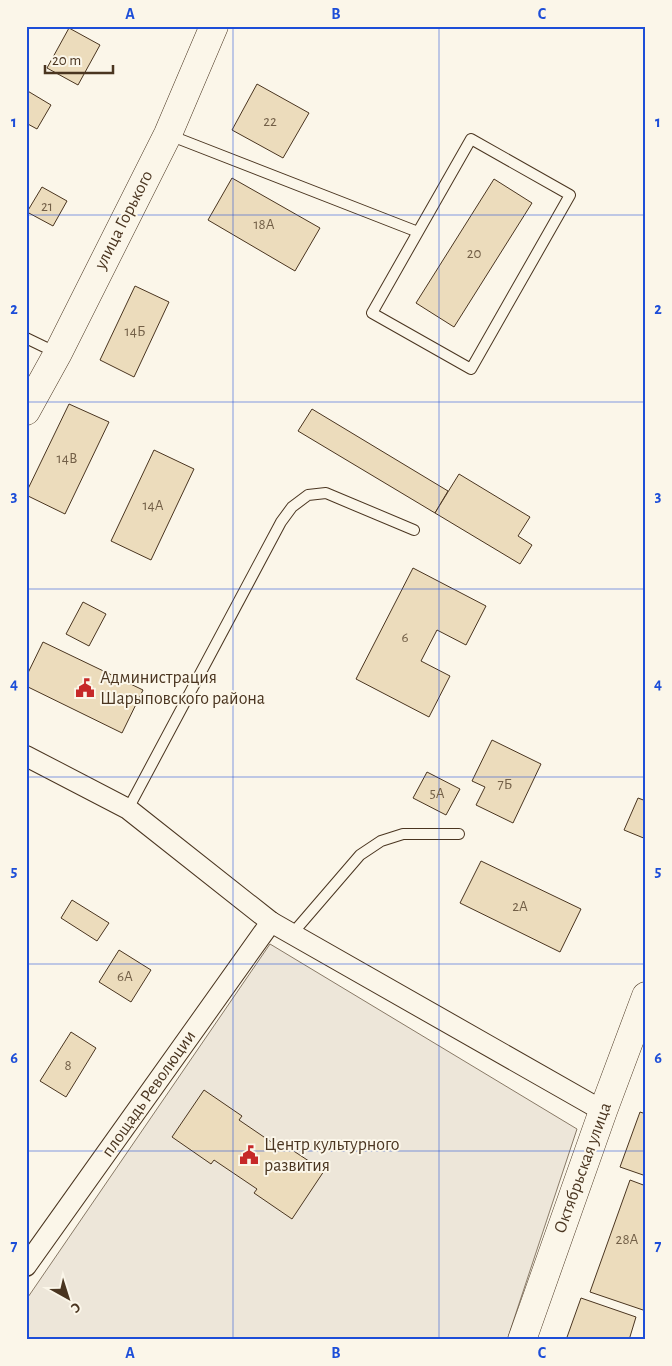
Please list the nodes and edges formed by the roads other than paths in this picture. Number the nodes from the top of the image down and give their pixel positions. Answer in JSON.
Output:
{"nodes":[{"id":1,"x":214,"y":26,"type":"edge"},
{"id":2,"x":168,"y":134,"type":"junction"},
{"id":3,"x":418,"y":232,"type":"junction"},
{"id":4,"x":26,"y":338,"type":"edge"},
{"id":5,"x":58,"y":353,"type":"junction"},
{"id":6,"x":26,"y":410,"type":"edge"},
{"id":7,"x":414,"y":530,"type":"dead end"},
{"id":8,"x":26,"y":756,"type":"edge"},
{"id":9,"x":128,"y":809,"type":"junction"},
{"id":10,"x":459,"y":834,"type":"dead end"},
{"id":11,"x":271,"y":922,"type":"junction"},
{"id":12,"x":292,"y":934,"type":"junction"},
{"id":13,"x":646,"y":996,"type":"edge"},
{"id":14,"x":603,"y":1111,"type":"junction"},
{"id":15,"x":26,"y":1266,"type":"edge"},
{"id":16,"x":522,"y":1340,"type":"edge"}],
"edges":[{"from":1,"to":2,"type":"main road","name":"улица Горького"},
{"from":2,"to":3,"type":"lane"},
{"from":2,"to":5,"type":"main road","name":"улица Горького"},
{"from":3,"to":3,"type":"lane"},
{"from":4,"to":5,"type":"lane"},
{"from":5,"to":6,"type":"main road","name":"улица Горького"},
{"from":7,"to":9,"type":"lane"},
{"from":8,"to":9,"type":"street"},
{"from":9,"to":11,"type":"street"},
{"from":10,"to":12,"type":"lane"},
{"from":11,"to":12,"type":"street"},
{"from":11,"to":15,"type":"street","name":"площадь Революции"},
{"from":12,"to":14,"type":"street"},
{"from":13,"to":14,"type":"main road","name":"Октябрьская улица"},
{"from":14,"to":16,"type":"main road","name":"Октябрьская улица"}]}
